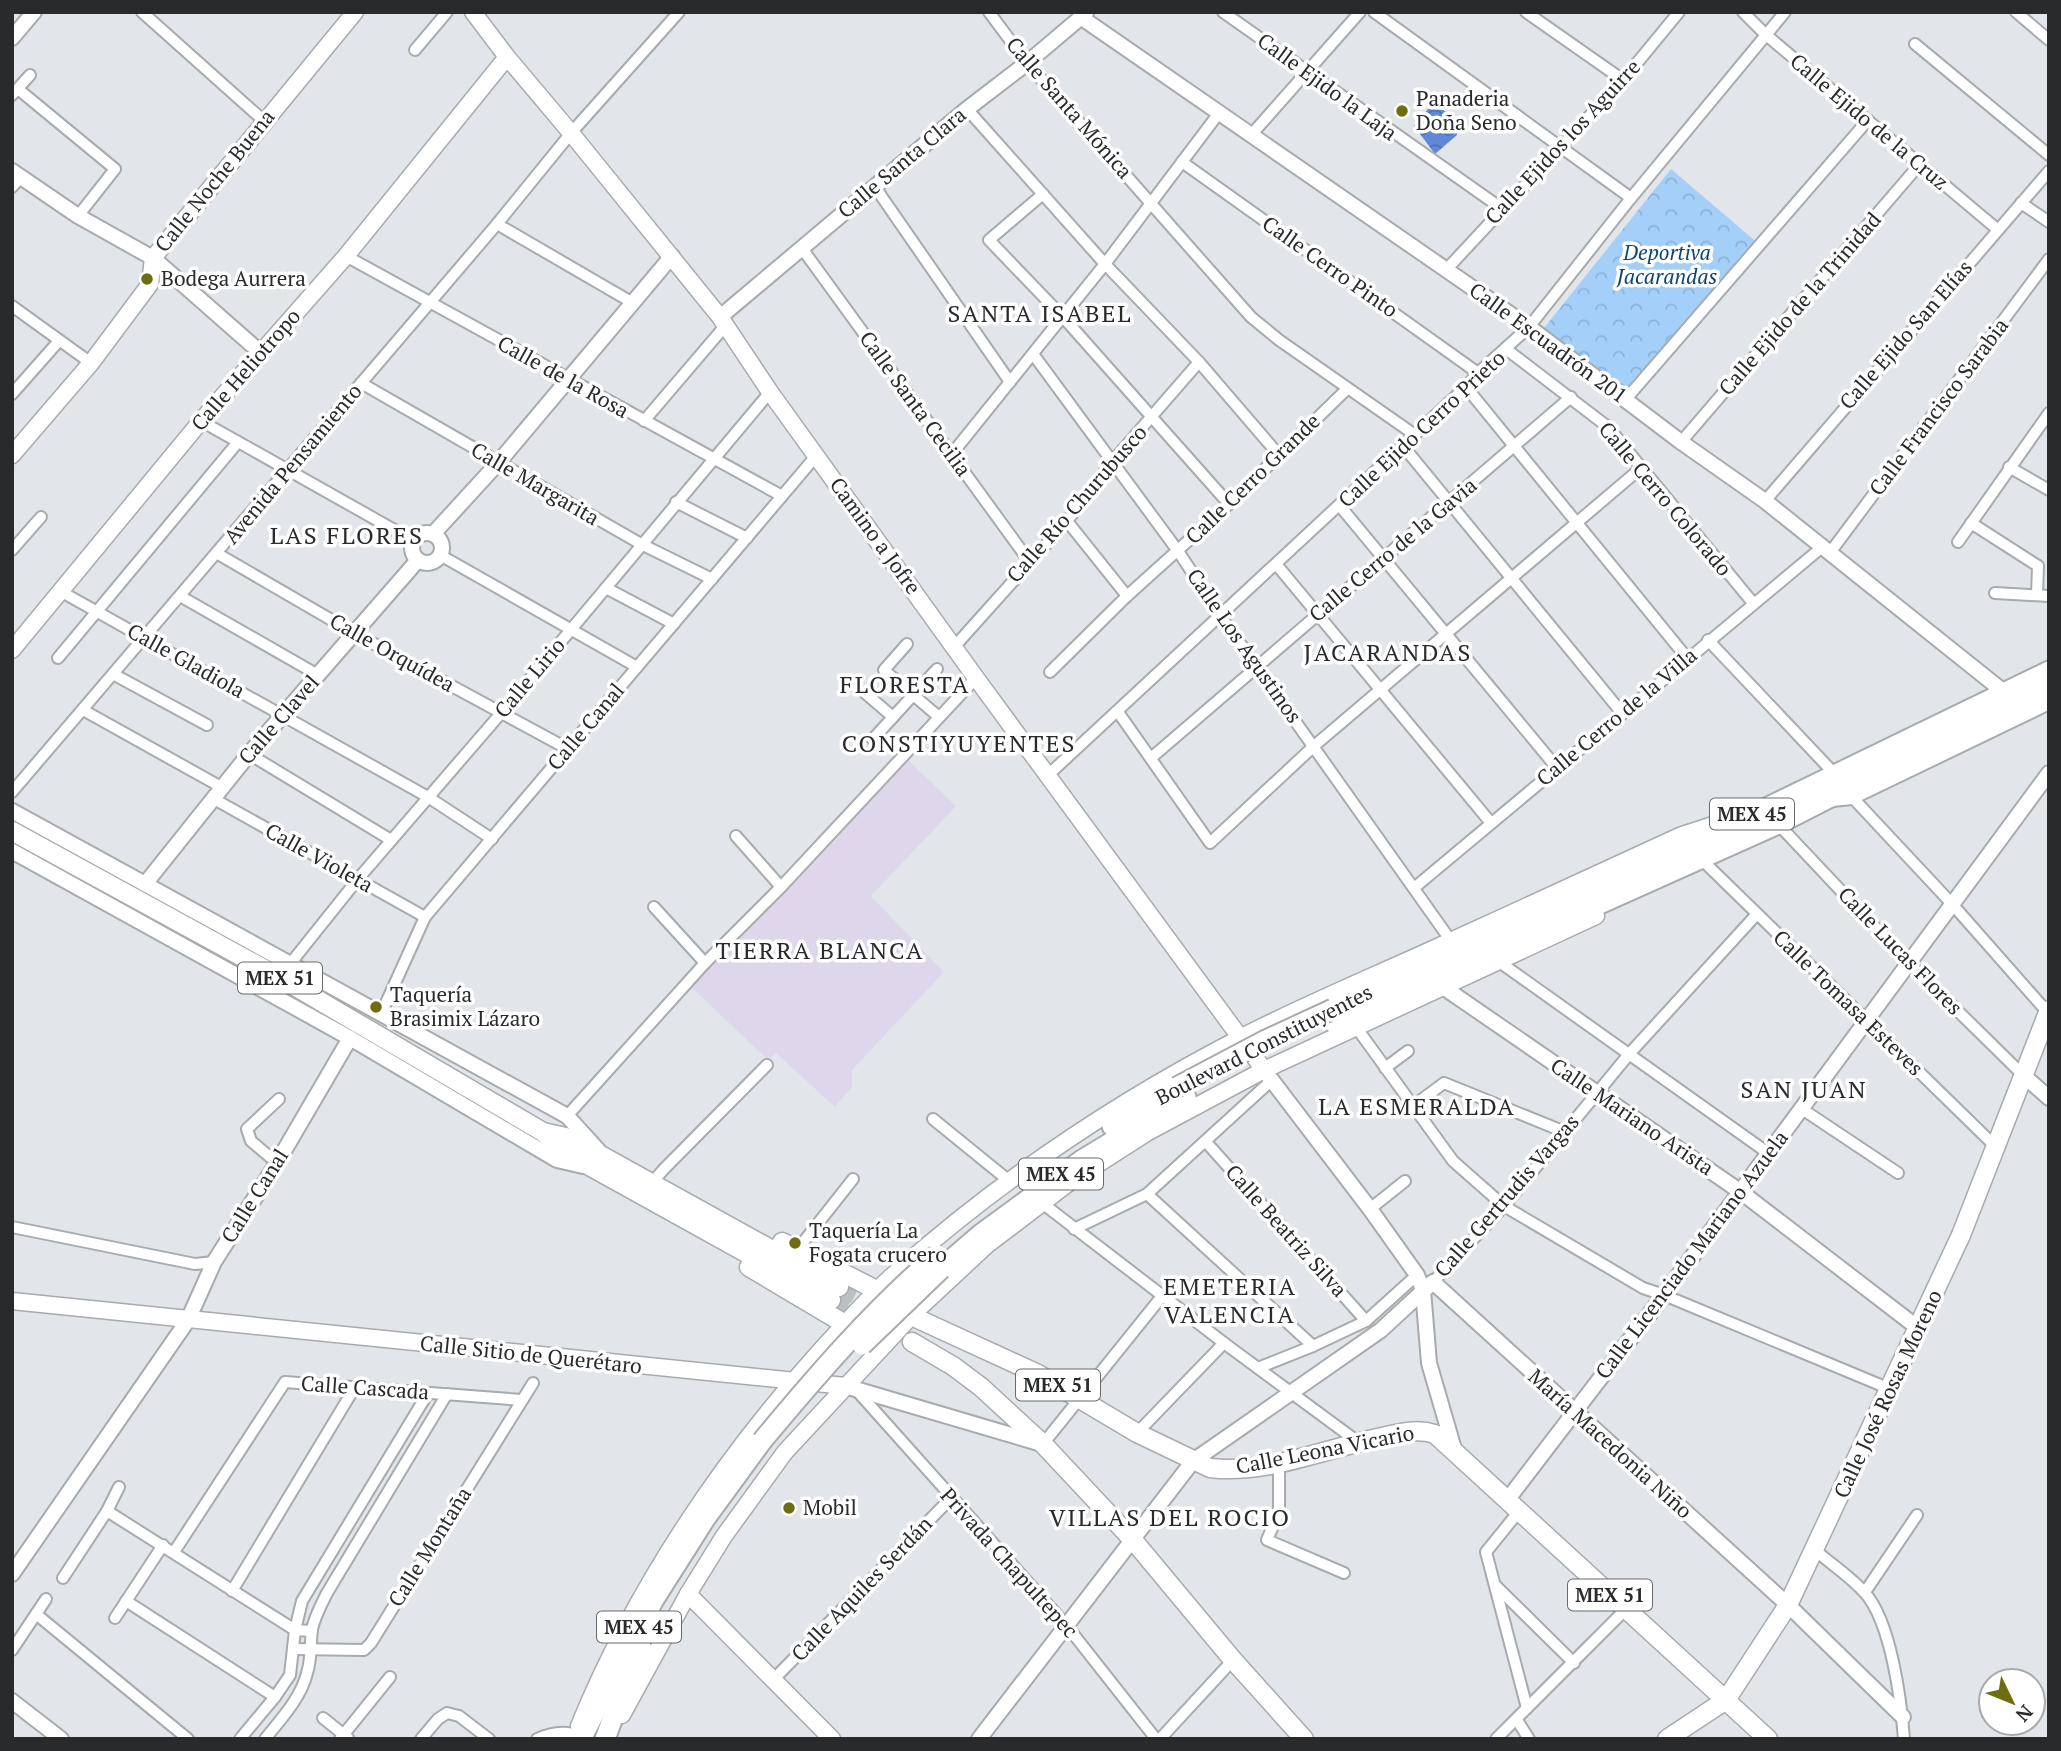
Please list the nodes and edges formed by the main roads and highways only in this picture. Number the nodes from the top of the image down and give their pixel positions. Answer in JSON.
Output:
{"nodes":[{"id":1,"x":355,"y":12,"type":"edge"},
{"id":2,"x":473,"y":12,"type":"edge"},
{"id":3,"x":507,"y":57,"type":"junction"},
{"id":4,"x":12,"y":455,"type":"edge"},
{"id":5,"x":12,"y":650,"type":"edge"},
{"id":6,"x":2049,"y":671,"type":"edge"},
{"id":7,"x":2049,"y":685,"type":"edge"},
{"id":8,"x":1822,"y":792,"type":"junction"},
{"id":9,"x":12,"y":831,"type":"edge"},
{"id":10,"x":1649,"y":880,"type":"junction"},
{"id":11,"x":1454,"y":953,"type":"junction"},
{"id":12,"x":2048,"y":1012,"type":"edge"},
{"id":13,"x":1241,"y":1037,"type":"junction"},
{"id":14,"x":1268,"y":1075,"type":"junction"},
{"id":15,"x":601,"y":1165,"type":"junction"},
{"id":16,"x":631,"y":1187,"type":"junction"},
{"id":17,"x":674,"y":1197,"type":"junction"},
{"id":18,"x":878,"y":1290,"type":"junction"},
{"id":19,"x":12,"y":1301,"type":"edge"},
{"id":20,"x":917,"y":1315,"type":"junction"},
{"id":21,"x":845,"y":1324,"type":"junction"},
{"id":22,"x":912,"y":1342,"type":"dead end"},
{"id":23,"x":885,"y":1343,"type":"junction"},
{"id":24,"x":793,"y":1381,"type":"junction"},
{"id":25,"x":851,"y":1389,"type":"junction"},
{"id":26,"x":710,"y":1524,"type":"junction"},
{"id":27,"x":688,"y":1594,"type":"junction"},
{"id":28,"x":1726,"y":1700,"type":"junction"},
{"id":29,"x":578,"y":1737,"type":"edge"},
{"id":30,"x":607,"y":1739,"type":"edge"},
{"id":31,"x":832,"y":1739,"type":"edge"},
{"id":32,"x":1304,"y":1739,"type":"edge"},
{"id":33,"x":1668,"y":1739,"type":"edge"},
{"id":34,"x":1768,"y":1739,"type":"edge"}],
"edges":[{"from":1,"to":4,"type":"main road","name":"Calle Noche Buena"},
{"from":2,"to":3,"type":"main road","name":"Camino a Jofre"},
{"from":3,"to":5,"type":"main road","name":"Calle Heliotropo"},
{"from":3,"to":13,"type":"main road","name":"Camino a Jofre"},
{"from":6,"to":8,"type":"highway","name":"Boulevard Constituyentes","number":"MEX 45"},
{"from":7,"to":8,"type":"highway","name":"Boulevard Constituyentes","number":"MEX 45"},
{"from":8,"to":10,"type":"highway","name":"Boulevard Constituyentes","number":"MEX 45"},
{"from":8,"to":11,"type":"highway","name":"Boulevard Constituyentes","number":"MEX 45"},
{"from":9,"to":15,"type":"main road","number":"MEX 51"},
{"from":10,"to":11,"type":"highway","name":"Boulevard Constituyentes","number":"MEX 45"},
{"from":10,"to":14,"type":"main road"},
{"from":11,"to":13,"type":"main road"},
{"from":11,"to":26,"type":"highway","name":"Boulevard Constituyentes","number":"MEX 45","bridge":true},
{"from":12,"to":28,"type":"main road","name":"Calle José Rosas Moreno"},
{"from":13,"to":14,"type":"main road","name":"Camino a Jofre"},
{"from":13,"to":18,"type":"main road"},
{"from":14,"to":20,"type":"main road"},
{"from":15,"to":16,"type":"main road","number":"MEX 51"},
{"from":15,"to":17,"type":"main road","number":"MEX 51"},
{"from":16,"to":17,"type":"main road","number":"MEX 51"},
{"from":16,"to":21,"type":"main road"},
{"from":17,"to":18,"type":"main road"},
{"from":18,"to":20,"type":"main road"},
{"from":18,"to":21,"type":"main road"},
{"from":19,"to":24,"type":"main road","name":"Calle Sitio de Querétaro"},
{"from":20,"to":23,"type":"main road"},
{"from":20,"to":28,"type":"main road","name":"Calle Leona Vicario","number":"MEX 51"},
{"from":21,"to":23,"type":"main road"},
{"from":21,"to":24,"type":"main road"},
{"from":22,"to":32,"type":"main road","number":"MEX 51"},
{"from":23,"to":25,"type":"main road"},
{"from":24,"to":25,"type":"main road","name":"Calle Sitio de Querétaro"},
{"from":24,"to":29,"type":"main road"},
{"from":25,"to":27,"type":"main road"},
{"from":26,"to":29,"type":"highway","name":"Boulevard Constituyentes","number":"MEX 45"},
{"from":26,"to":30,"type":"highway","name":"Boulevard Constituyentes","number":"MEX 45"},
{"from":27,"to":30,"type":"main road"},
{"from":27,"to":31,"type":"main road"},
{"from":28,"to":33,"type":"main road","name":"Calle José Rosas Moreno"},
{"from":28,"to":34,"type":"main road","number":"MEX 51"}]}
